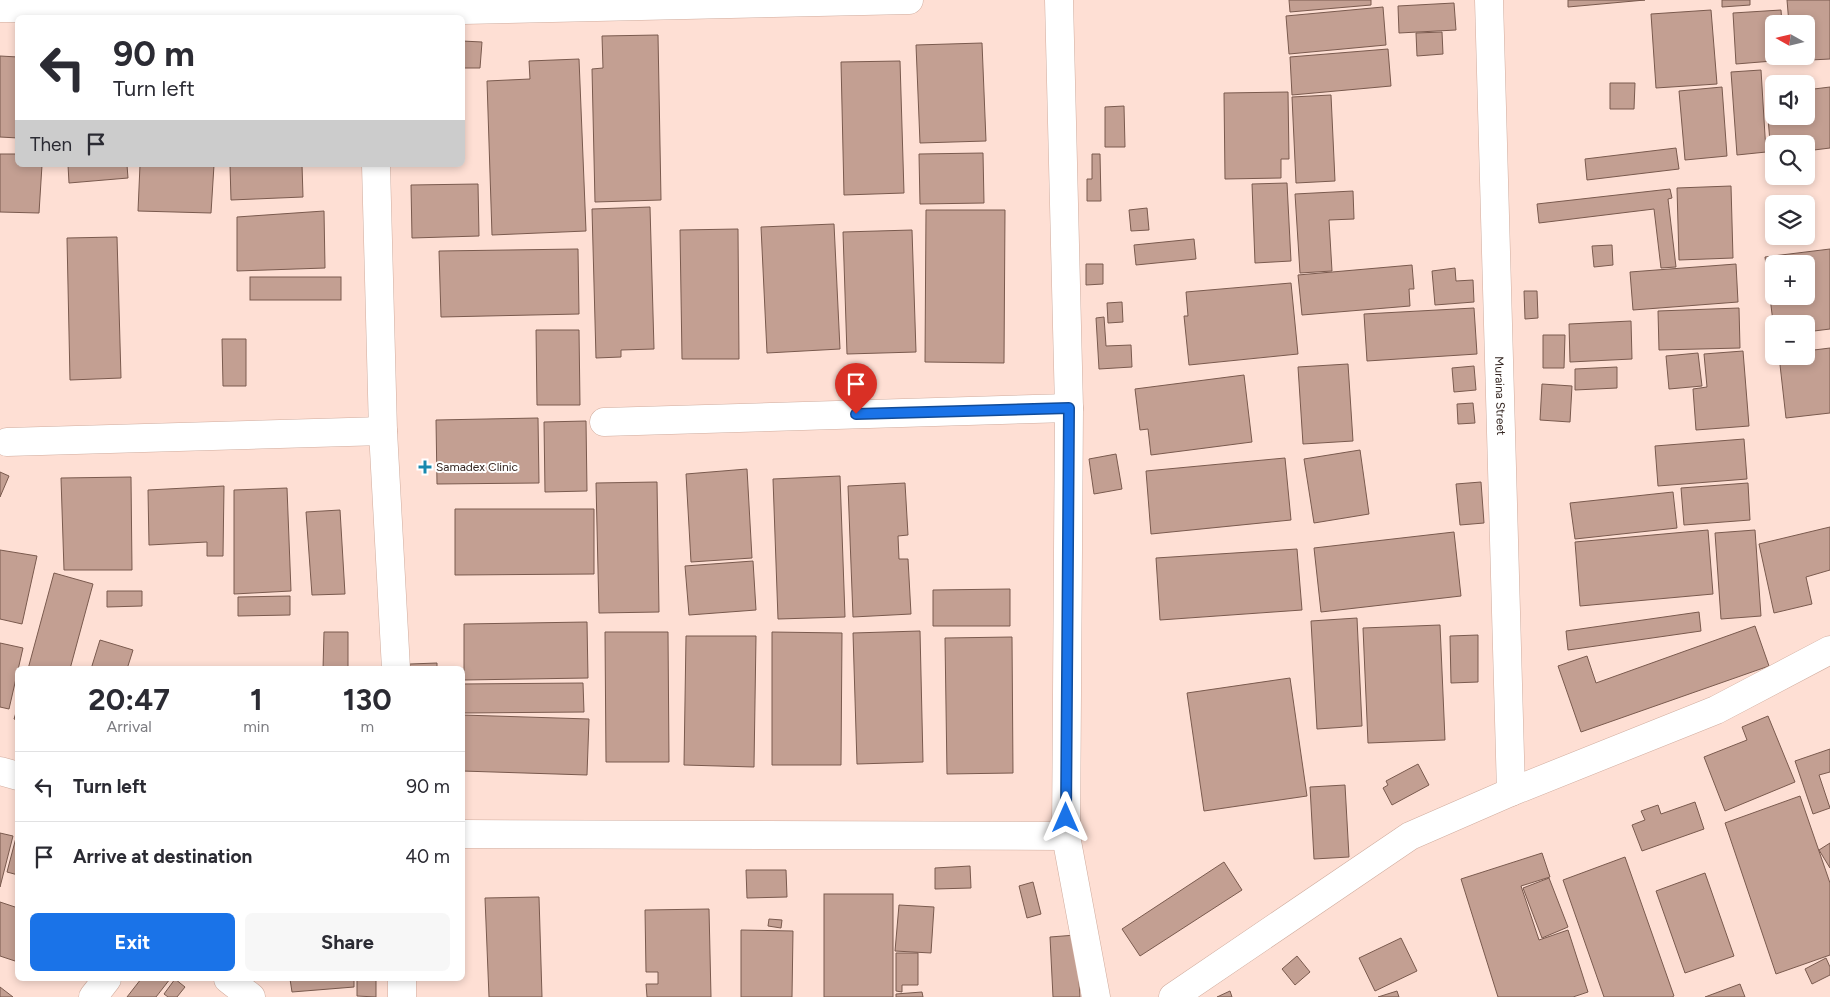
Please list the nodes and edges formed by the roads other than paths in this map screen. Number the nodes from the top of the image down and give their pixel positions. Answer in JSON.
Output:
{"nodes":[{"id":1,"x":909,"y":0,"type":"edge"},
{"id":2,"x":1059,"y":0,"type":"edge"},
{"id":3,"x":1489,"y":0,"type":"edge"},
{"id":4,"x":0,"y":8,"type":"edge"},
{"id":5,"x":371,"y":15,"type":"edge"},
{"id":6,"x":376,"y":167,"type":"edge"},
{"id":7,"x":1069,"y":408,"type":"junction"},
{"id":8,"x":604,"y":422,"type":"dead end"},
{"id":9,"x":383,"y":431,"type":"junction"},
{"id":10,"x":7,"y":442,"type":"dead end"},
{"id":11,"x":1830,"y":650,"type":"edge"},
{"id":12,"x":396,"y":666,"type":"edge"},
{"id":13,"x":0,"y":771,"type":"edge"},
{"id":14,"x":15,"y":775,"type":"edge"},
{"id":15,"x":1511,"y":792,"type":"junction"},
{"id":16,"x":465,"y":834,"type":"edge"},
{"id":17,"x":1066,"y":836,"type":"junction"},
{"id":18,"x":105,"y":981,"type":"edge"},
{"id":19,"x":231,"y":981,"type":"edge"},
{"id":20,"x":402,"y":981,"type":"edge"},
{"id":21,"x":93,"y":997,"type":"edge"},
{"id":22,"x":251,"y":997,"type":"edge"},
{"id":23,"x":402,"y":997,"type":"edge"},
{"id":24,"x":1096,"y":997,"type":"edge"},
{"id":25,"x":1173,"y":997,"type":"edge"}],
"edges":[{"from":1,"to":5,"type":"street"},
{"from":2,"to":7,"type":"street"},
{"from":3,"to":15,"type":"street","name":"Muraina Street"},
{"from":4,"to":5,"type":"street"},
{"from":6,"to":9,"type":"street"},
{"from":7,"to":8,"type":"street"},
{"from":7,"to":17,"type":"street"},
{"from":9,"to":10,"type":"street"},
{"from":9,"to":12,"type":"street"},
{"from":11,"to":15,"type":"street"},
{"from":13,"to":14,"type":"street"},
{"from":15,"to":25,"type":"street"},
{"from":16,"to":17,"type":"street"},
{"from":17,"to":24,"type":"street"},
{"from":18,"to":21,"type":"street"},
{"from":19,"to":22,"type":"street"},
{"from":20,"to":23,"type":"street"}]}
